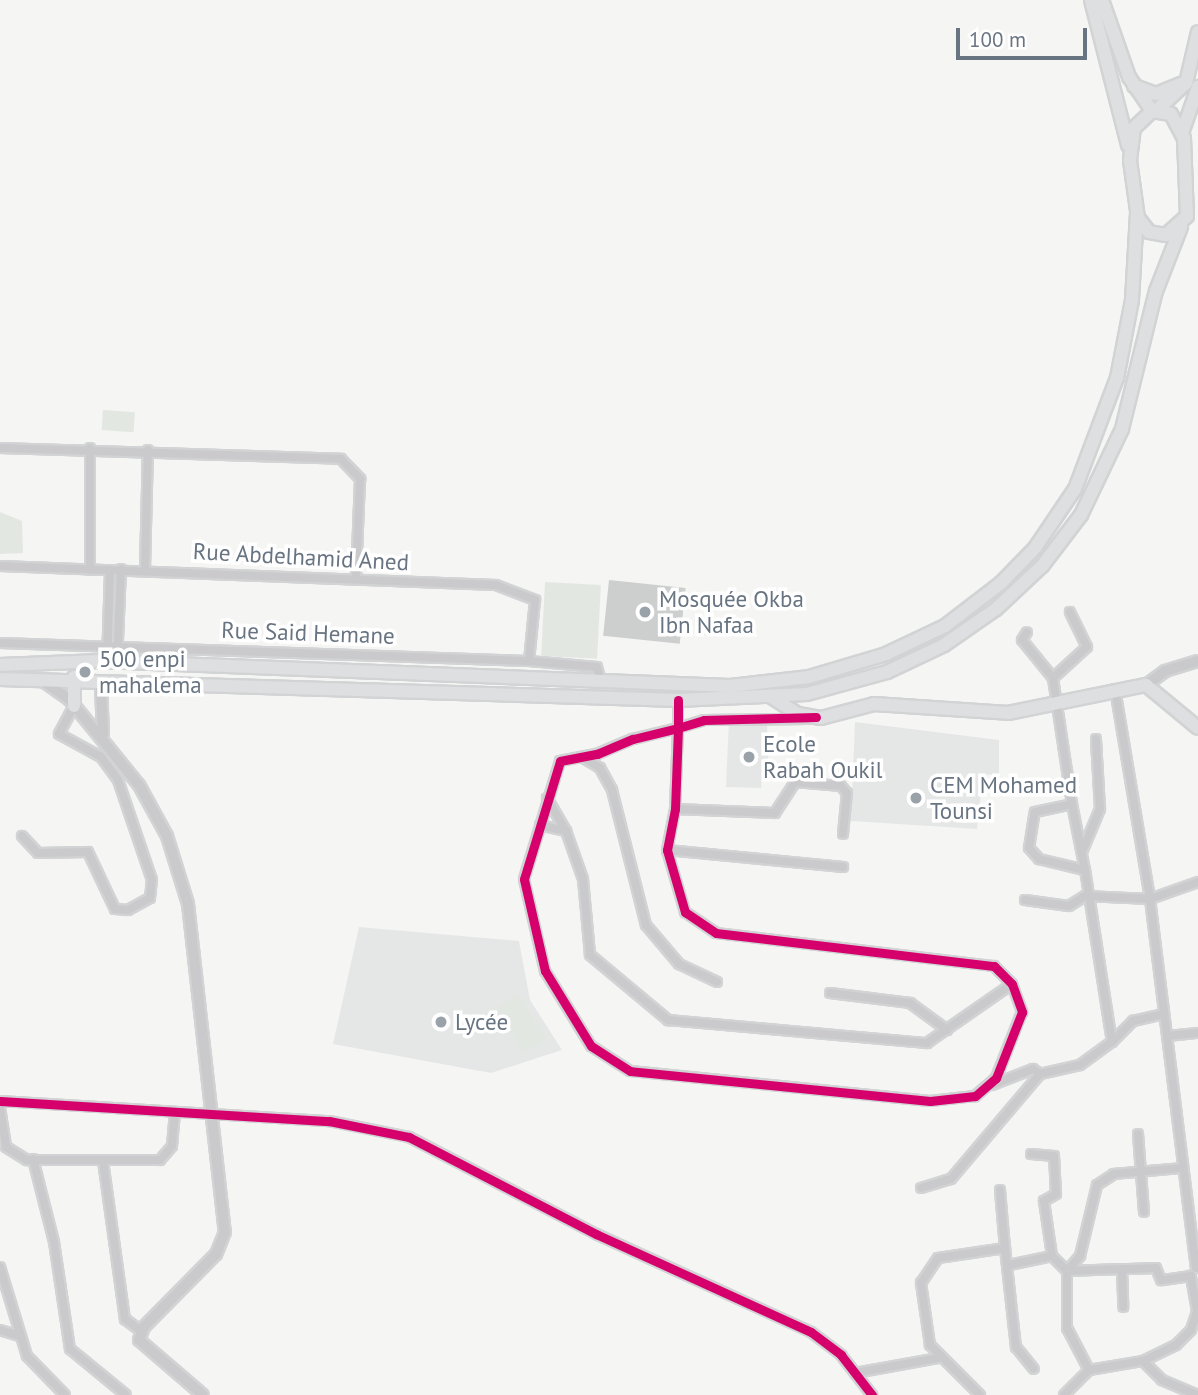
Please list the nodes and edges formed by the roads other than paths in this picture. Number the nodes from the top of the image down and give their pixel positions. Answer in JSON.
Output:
{"nodes":[{"id":1,"x":1091,"y":0,"type":"edge"},
{"id":2,"x":1102,"y":0,"type":"edge"},
{"id":3,"x":1198,"y":32,"type":"edge"},
{"id":4,"x":1108,"y":33,"type":"junction"},
{"id":5,"x":1188,"y":75,"type":"junction"},
{"id":6,"x":1134,"y":86,"type":"junction"},
{"id":7,"x":1198,"y":87,"type":"edge"},
{"id":8,"x":1155,"y":111,"type":"junction"},
{"id":9,"x":1182,"y":133,"type":"junction"},
{"id":10,"x":1129,"y":149,"type":"junction"},
{"id":11,"x":1136,"y":213,"type":"junction"},
{"id":12,"x":1181,"y":227,"type":"junction"},
{"id":13,"x":1131,"y":247,"type":"junction"},
{"id":14,"x":1156,"y":291,"type":"junction"},
{"id":15,"x":0,"y":448,"type":"edge"},
{"id":16,"x":90,"y":448,"type":"junction"},
{"id":17,"x":148,"y":450,"type":"junction"},
{"id":18,"x":0,"y":566,"type":"edge"},
{"id":19,"x":110,"y":569,"type":"junction"},
{"id":20,"x":121,"y":569,"type":"junction"},
{"id":21,"x":145,"y":569,"type":"junction"},
{"id":22,"x":90,"y":570,"type":"junction"},
{"id":23,"x":356,"y":579,"type":"junction"},
{"id":24,"x":1070,"y":612,"type":"dead end"},
{"id":25,"x":1027,"y":632,"type":"dead end"},
{"id":26,"x":0,"y":643,"type":"edge"},
{"id":27,"x":108,"y":645,"type":"junction"},
{"id":28,"x":118,"y":646,"type":"junction"},
{"id":29,"x":529,"y":661,"type":"junction"},
{"id":30,"x":1198,"y":661,"type":"edge"},
{"id":31,"x":79,"y":664,"type":"junction"},
{"id":32,"x":116,"y":664,"type":"junction"},
{"id":33,"x":0,"y":665,"type":"edge"},
{"id":34,"x":35,"y":677,"type":"junction"},
{"id":35,"x":1053,"y":678,"type":"junction"},
{"id":36,"x":0,"y":679,"type":"edge"},
{"id":37,"x":75,"y":681,"type":"junction"},
{"id":38,"x":601,"y":682,"type":"junction"},
{"id":39,"x":120,"y":683,"type":"junction"},
{"id":40,"x":753,"y":685,"type":"junction"},
{"id":41,"x":1146,"y":685,"type":"junction"},
{"id":42,"x":101,"y":686,"type":"junction"},
{"id":43,"x":1115,"y":687,"type":"junction"},
{"id":44,"x":807,"y":694,"type":"junction"},
{"id":45,"x":772,"y":697,"type":"junction"},
{"id":46,"x":678,"y":700,"type":"junction"},
{"id":47,"x":1052,"y":704,"type":"junction"},
{"id":48,"x":74,"y":706,"type":"junction"},
{"id":49,"x":816,"y":717,"type":"junction"},
{"id":50,"x":678,"y":728,"type":"junction"},
{"id":51,"x":1198,"y":728,"type":"edge"},
{"id":52,"x":104,"y":738,"type":"junction"},
{"id":53,"x":1096,"y":739,"type":"dead end"},
{"id":54,"x":580,"y":756,"type":"junction"},
{"id":55,"x":547,"y":798,"type":"junction"},
{"id":56,"x":1072,"y":804,"type":"junction"},
{"id":57,"x":675,"y":809,"type":"junction"},
{"id":58,"x":540,"y":825,"type":"junction"},
{"id":59,"x":566,"y":831,"type":"junction"},
{"id":60,"x":843,"y":834,"type":"dead end"},
{"id":61,"x":22,"y":836,"type":"dead end"},
{"id":62,"x":667,"y":850,"type":"junction"},
{"id":63,"x":1083,"y":852,"type":"junction"},
{"id":64,"x":843,"y":867,"type":"dead end"},
{"id":65,"x":1084,"y":870,"type":"junction"},
{"id":66,"x":1198,"y":882,"type":"edge"},
{"id":67,"x":1085,"y":896,"type":"junction"},
{"id":68,"x":1150,"y":899,"type":"junction"},
{"id":69,"x":1025,"y":900,"type":"dead end"},
{"id":70,"x":717,"y":982,"type":"dead end"},
{"id":71,"x":1012,"y":984,"type":"junction"},
{"id":72,"x":830,"y":993,"type":"dead end"},
{"id":73,"x":1163,"y":1014,"type":"junction"},
{"id":74,"x":947,"y":1030,"type":"junction"},
{"id":75,"x":1198,"y":1033,"type":"edge"},
{"id":76,"x":1168,"y":1036,"type":"junction"},
{"id":77,"x":1112,"y":1042,"type":"junction"},
{"id":78,"x":1040,"y":1074,"type":"junction"},
{"id":79,"x":989,"y":1086,"type":"junction"},
{"id":80,"x":0,"y":1101,"type":"edge"},
{"id":81,"x":0,"y":1108,"type":"edge"},
{"id":82,"x":175,"y":1113,"type":"junction"},
{"id":83,"x":213,"y":1115,"type":"junction"},
{"id":84,"x":1138,"y":1134,"type":"dead end"},
{"id":85,"x":1031,"y":1154,"type":"dead end"},
{"id":86,"x":33,"y":1159,"type":"junction"},
{"id":87,"x":103,"y":1161,"type":"junction"},
{"id":88,"x":1183,"y":1168,"type":"junction"},
{"id":89,"x":1142,"y":1172,"type":"junction"},
{"id":90,"x":921,"y":1188,"type":"dead end"},
{"id":91,"x":1000,"y":1190,"type":"dead end"},
{"id":92,"x":1144,"y":1212,"type":"dead end"},
{"id":93,"x":1005,"y":1248,"type":"junction"},
{"id":94,"x":1052,"y":1256,"type":"junction"},
{"id":95,"x":1009,"y":1265,"type":"junction"},
{"id":96,"x":0,"y":1267,"type":"edge"},
{"id":97,"x":1122,"y":1269,"type":"junction"},
{"id":98,"x":1194,"y":1270,"type":"edge"},
{"id":99,"x":1067,"y":1272,"type":"junction"},
{"id":100,"x":1123,"y":1307,"type":"dead end"},
{"id":101,"x":0,"y":1331,"type":"edge"},
{"id":102,"x":141,"y":1331,"type":"junction"},
{"id":103,"x":20,"y":1336,"type":"junction"},
{"id":104,"x":938,"y":1358,"type":"junction"},
{"id":105,"x":1143,"y":1361,"type":"junction"},
{"id":106,"x":1034,"y":1369,"type":"dead end"},
{"id":107,"x":1089,"y":1370,"type":"junction"},
{"id":108,"x":855,"y":1373,"type":"junction"},
{"id":109,"x":65,"y":1395,"type":"edge"},
{"id":110,"x":125,"y":1395,"type":"edge"},
{"id":111,"x":203,"y":1395,"type":"edge"},
{"id":112,"x":872,"y":1395,"type":"edge"},
{"id":113,"x":980,"y":1395,"type":"edge"},
{"id":114,"x":1064,"y":1395,"type":"edge"},
{"id":115,"x":1198,"y":1395,"type":"edge"}],
"edges":[{"from":1,"to":4,"type":"main road"},
{"from":2,"to":4,"type":"main road"},
{"from":3,"to":5,"type":"main road"},
{"from":4,"to":6,"type":"main road"},
{"from":4,"to":10,"type":"main road"},
{"from":5,"to":6,"type":"main road"},
{"from":5,"to":8,"type":"main road"},
{"from":6,"to":8,"type":"main road"},
{"from":7,"to":9,"type":"main road"},
{"from":8,"to":9,"type":"main road"},
{"from":8,"to":10,"type":"main road"},
{"from":9,"to":12,"type":"main road"},
{"from":10,"to":11,"type":"main road"},
{"from":11,"to":12,"type":"main road"},
{"from":11,"to":13,"type":"main road"},
{"from":12,"to":14,"type":"main road"},
{"from":13,"to":14,"type":"main road"},
{"from":13,"to":40,"type":"main road"},
{"from":14,"to":44,"type":"main road"},
{"from":15,"to":16,"type":"street"},
{"from":16,"to":17,"type":"street"},
{"from":16,"to":22,"type":"street"},
{"from":17,"to":21,"type":"street"},
{"from":17,"to":23,"type":"street"},
{"from":18,"to":22,"type":"street","name":"Rue Abdelhamid Aned"},
{"from":19,"to":20,"type":"street","name":"Rue Abdelhamid Aned"},
{"from":19,"to":22,"type":"street","name":"Rue Abdelhamid Aned"},
{"from":19,"to":27,"type":"street"},
{"from":20,"to":21,"type":"street","name":"Rue Abdelhamid Aned"},
{"from":20,"to":28,"type":"street"},
{"from":21,"to":23,"type":"street","name":"Rue Abdelhamid Aned"},
{"from":23,"to":29,"type":"street","name":"Rue Abdelhamid Aned"},
{"from":24,"to":35,"type":"street"},
{"from":25,"to":35,"type":"street"},
{"from":26,"to":27,"type":"street","name":"Rue Said Hemane"},
{"from":27,"to":28,"type":"street","name":"Rue Said Hemane"},
{"from":27,"to":32,"type":"street"},
{"from":28,"to":29,"type":"street","name":"Rue Said Hemane"},
{"from":28,"to":32,"type":"street"},
{"from":29,"to":38,"type":"street","name":"Rue Said Hemane"},
{"from":30,"to":41,"type":"street"},
{"from":31,"to":32,"type":"main road"},
{"from":31,"to":33,"type":"main road"},
{"from":31,"to":37,"type":"main road"},
{"from":32,"to":38,"type":"main road"},
{"from":32,"to":39,"type":"main road"},
{"from":34,"to":36,"type":"main road"},
{"from":34,"to":37,"type":"main road"},
{"from":34,"to":48,"type":"street"},
{"from":35,"to":47,"type":"street"},
{"from":37,"to":42,"type":"main road"},
{"from":37,"to":48,"type":"main road"},
{"from":38,"to":40,"type":"main road"},
{"from":39,"to":42,"type":"main road"},
{"from":39,"to":46,"type":"main road"},
{"from":40,"to":45,"type":"main road"},
{"from":41,"to":43,"type":"main road"},
{"from":41,"to":51,"type":"main road"},
{"from":42,"to":52,"type":"street"},
{"from":43,"to":47,"type":"main road"},
{"from":43,"to":68,"type":"street"},
{"from":44,"to":45,"type":"main road"},
{"from":44,"to":49,"type":"main road"},
{"from":45,"to":46,"type":"main road"},
{"from":45,"to":49,"type":"main road"},
{"from":46,"to":50,"type":"street"},
{"from":47,"to":49,"type":"main road"},
{"from":47,"to":56,"type":"street"},
{"from":48,"to":52,"type":"street"},
{"from":48,"to":61,"type":"street"},
{"from":49,"to":50,"type":"street"},
{"from":50,"to":54,"type":"street"},
{"from":50,"to":57,"type":"street"},
{"from":52,"to":83,"type":"street"},
{"from":53,"to":63,"type":"street"},
{"from":54,"to":55,"type":"street"},
{"from":54,"to":70,"type":"street"},
{"from":55,"to":58,"type":"street"},
{"from":55,"to":59,"type":"street"},
{"from":56,"to":63,"type":"street"},
{"from":56,"to":65,"type":"street"},
{"from":57,"to":60,"type":"street"},
{"from":57,"to":62,"type":"street"},
{"from":58,"to":59,"type":"street"},
{"from":58,"to":79,"type":"street"},
{"from":59,"to":74,"type":"street"},
{"from":62,"to":64,"type":"street"},
{"from":62,"to":71,"type":"street"},
{"from":63,"to":65,"type":"street"},
{"from":65,"to":67,"type":"street"},
{"from":66,"to":68,"type":"street"},
{"from":67,"to":68,"type":"street"},
{"from":67,"to":69,"type":"street"},
{"from":67,"to":77,"type":"street"},
{"from":68,"to":73,"type":"street"},
{"from":71,"to":74,"type":"street"},
{"from":71,"to":79,"type":"street"},
{"from":72,"to":74,"type":"street"},
{"from":73,"to":76,"type":"street"},
{"from":73,"to":77,"type":"street"},
{"from":75,"to":76,"type":"street"},
{"from":76,"to":88,"type":"street"},
{"from":77,"to":78,"type":"street"},
{"from":78,"to":79,"type":"street"},
{"from":78,"to":90,"type":"street"},
{"from":80,"to":82,"type":"street"},
{"from":81,"to":86,"type":"street"},
{"from":82,"to":83,"type":"street"},
{"from":82,"to":87,"type":"street"},
{"from":83,"to":102,"type":"street"},
{"from":83,"to":108,"type":"street"},
{"from":84,"to":89,"type":"street"},
{"from":85,"to":94,"type":"street"},
{"from":86,"to":87,"type":"street"},
{"from":86,"to":110,"type":"street"},
{"from":87,"to":102,"type":"street"},
{"from":88,"to":89,"type":"street"},
{"from":88,"to":98,"type":"street"},
{"from":89,"to":92,"type":"street"},
{"from":89,"to":99,"type":"street"},
{"from":91,"to":93,"type":"street"},
{"from":93,"to":95,"type":"street"},
{"from":93,"to":104,"type":"street"},
{"from":94,"to":95,"type":"street"},
{"from":94,"to":99,"type":"street"},
{"from":95,"to":106,"type":"street"},
{"from":96,"to":103,"type":"street"},
{"from":97,"to":98,"type":"street"},
{"from":97,"to":99,"type":"street"},
{"from":97,"to":100,"type":"street"},
{"from":98,"to":105,"type":"street"},
{"from":99,"to":107,"type":"street"},
{"from":101,"to":103,"type":"street"},
{"from":102,"to":111,"type":"street"},
{"from":103,"to":109,"type":"street"},
{"from":104,"to":108,"type":"street"},
{"from":104,"to":113,"type":"street"},
{"from":105,"to":107,"type":"street"},
{"from":105,"to":115,"type":"street"},
{"from":107,"to":114,"type":"street"},
{"from":108,"to":112,"type":"street"}]}
